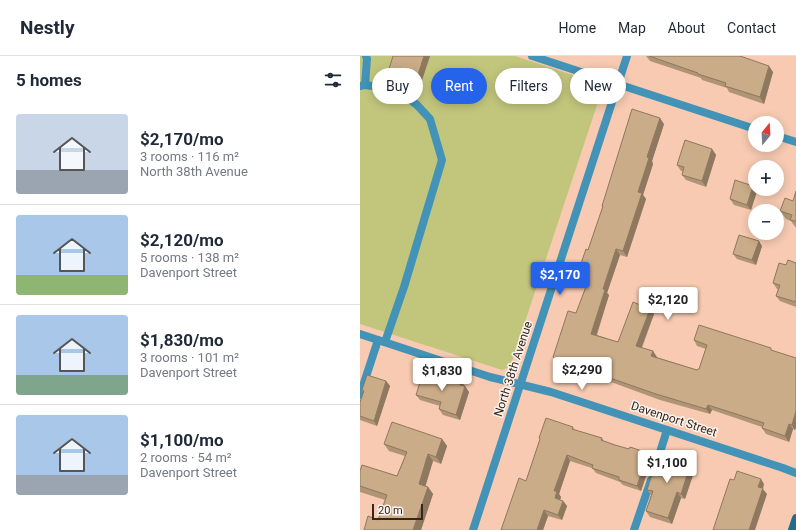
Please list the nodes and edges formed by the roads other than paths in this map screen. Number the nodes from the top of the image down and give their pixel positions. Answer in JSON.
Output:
{"nodes":[{"id":1,"x":366,"y":56,"type":"edge"},
{"id":2,"x":532,"y":56,"type":"edge"},
{"id":3,"x":627,"y":56,"type":"edge"},
{"id":4,"x":623,"y":68,"type":"edge"},
{"id":5,"x":570,"y":69,"type":"edge"},
{"id":6,"x":363,"y":85,"type":"edge"},
{"id":7,"x":626,"y":87,"type":"edge"},
{"id":8,"x":611,"y":104,"type":"edge"},
{"id":9,"x":748,"y":127,"type":"edge"},
{"id":10,"x":784,"y":138,"type":"edge"},
{"id":11,"x":796,"y":142,"type":"edge"},
{"id":12,"x":360,"y":334,"type":"edge"},
{"id":13,"x":382,"y":341,"type":"junction"},
{"id":14,"x":521,"y":384,"type":"junction"},
{"id":15,"x":360,"y":395,"type":"edge"},
{"id":16,"x":667,"y":430,"type":"junction"},
{"id":17,"x":796,"y":473,"type":"edge"},
{"id":18,"x":796,"y":518,"type":"edge"},
{"id":19,"x":473,"y":530,"type":"edge"},
{"id":20,"x":634,"y":530,"type":"edge"},
{"id":21,"x":792,"y":530,"type":"edge"}],
"edges":[{"from":1,"to":6,"type":"street"},
{"from":2,"to":5,"type":"street"},
{"from":3,"to":4,"type":"street","name":"North 38th Avenue"},
{"from":6,"to":13,"type":"street"},
{"from":7,"to":9,"type":"street"},
{"from":8,"to":14,"type":"street","name":"North 38th Avenue"},
{"from":10,"to":11,"type":"street"},
{"from":12,"to":13,"type":"street","name":"Davenport Street"},
{"from":13,"to":14,"type":"street","name":"Davenport Street"},
{"from":13,"to":15,"type":"street"},
{"from":14,"to":16,"type":"street","name":"Davenport Street"},
{"from":14,"to":19,"type":"street","name":"North 38th Avenue"},
{"from":16,"to":17,"type":"street","name":"Davenport Street"},
{"from":16,"to":20,"type":"street"},
{"from":18,"to":21,"type":"street"}]}
